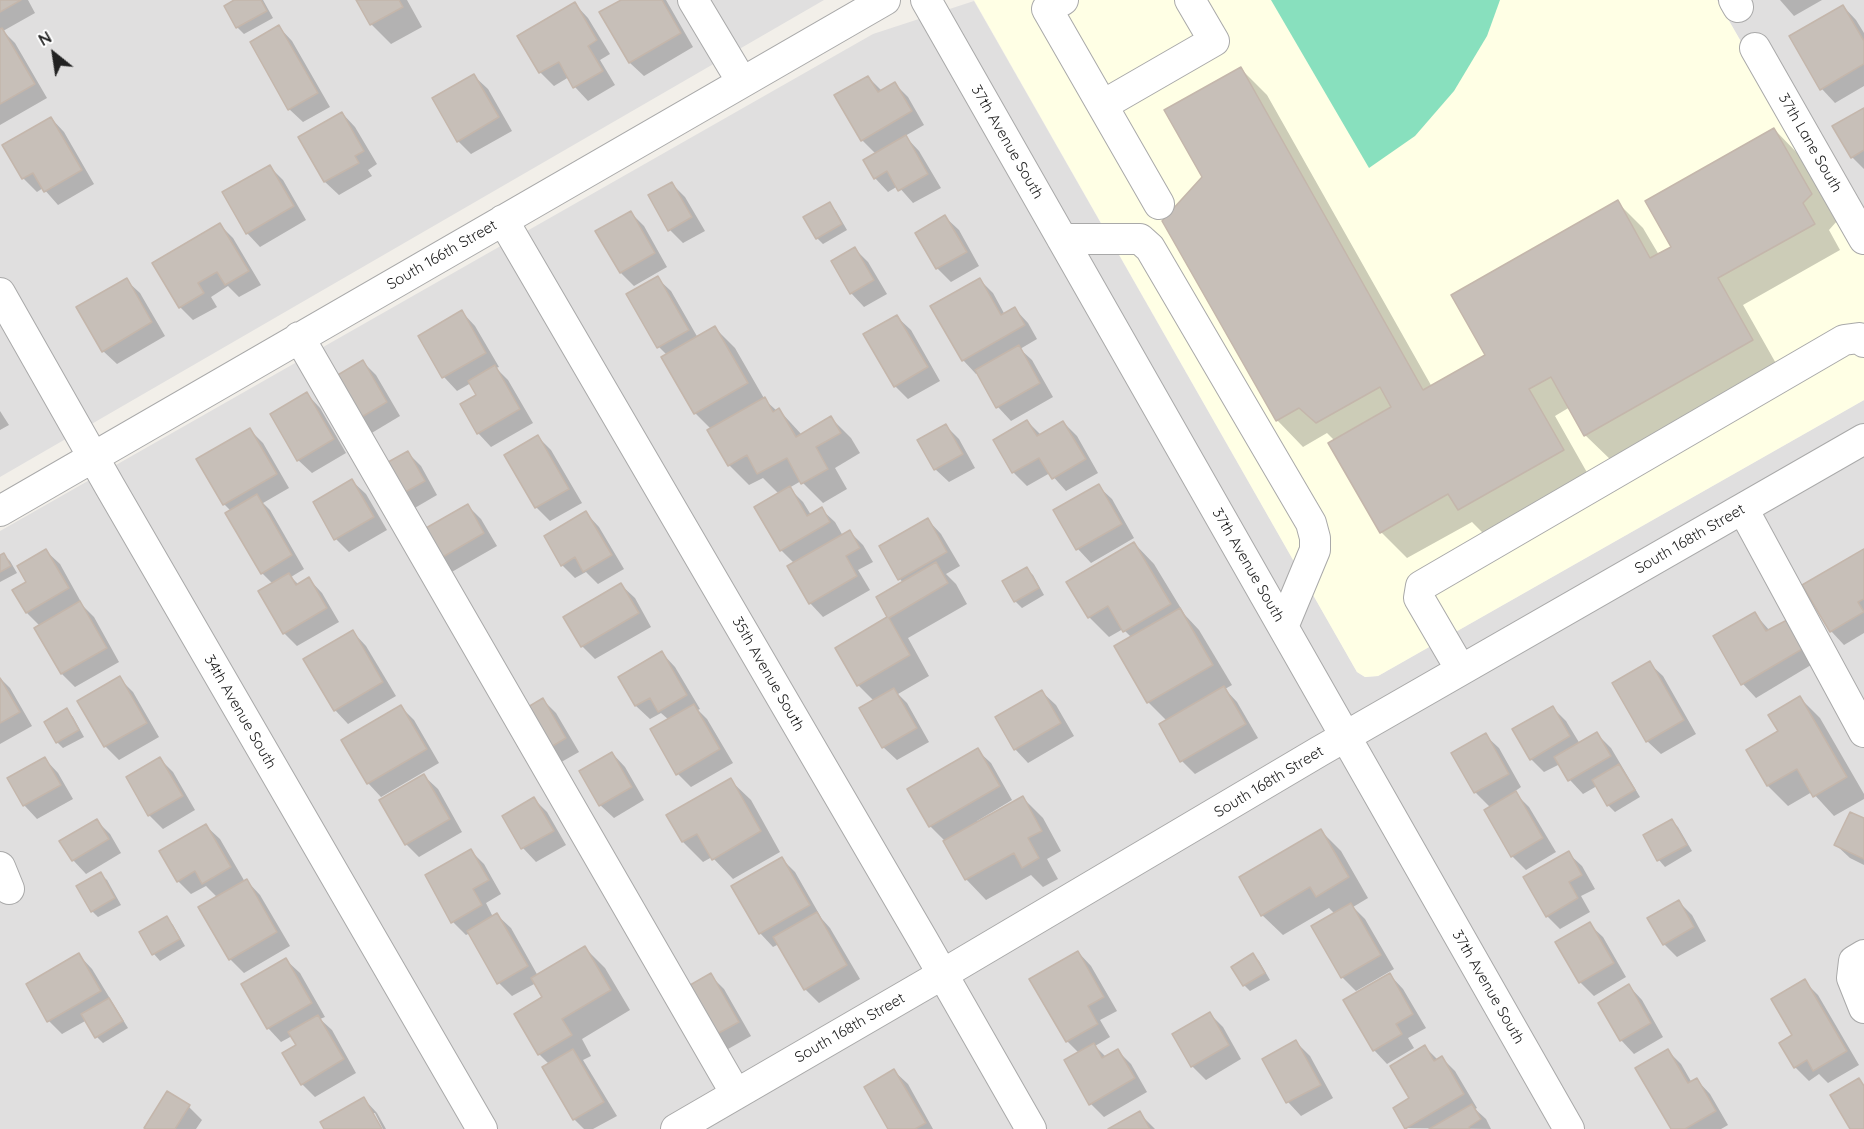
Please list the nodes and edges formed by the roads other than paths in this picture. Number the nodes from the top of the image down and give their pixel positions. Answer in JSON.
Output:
{"nodes":[{"id":1,"x":693,"y":0,"type":"edge"},
{"id":2,"x":885,"y":0,"type":"edge"},
{"id":3,"x":926,"y":0,"type":"edge"},
{"id":4,"x":1063,"y":0,"type":"edge"},
{"id":5,"x":1190,"y":0,"type":"edge"},
{"id":6,"x":1755,"y":48,"type":"dead end"},
{"id":7,"x":742,"y":82,"type":"junction"},
{"id":8,"x":1102,"y":105,"type":"junction"},
{"id":9,"x":1159,"y":204,"type":"dead end"},
{"id":10,"x":503,"y":220,"type":"junction"},
{"id":11,"x":1062,"y":238,"type":"junction"},
{"id":12,"x":1864,"y":239,"type":"edge"},
{"id":13,"x":0,"y":293,"type":"edge"},
{"id":14,"x":299,"y":337,"type":"junction"},
{"id":15,"x":1864,"y":342,"type":"edge"},
{"id":16,"x":1864,"y":439,"type":"edge"},
{"id":17,"x":94,"y":457,"type":"junction"},
{"id":18,"x":1743,"y":508,"type":"junction"},
{"id":19,"x":0,"y":511,"type":"edge"},
{"id":20,"x":1284,"y":627,"type":"junction"},
{"id":21,"x":1461,"y":670,"type":"junction"},
{"id":22,"x":1864,"y":732,"type":"edge"},
{"id":23,"x":1346,"y":736,"type":"junction"},
{"id":24,"x":1864,"y":955,"type":"edge"},
{"id":25,"x":943,"y":974,"type":"junction"},
{"id":26,"x":1864,"y":1008,"type":"edge"},
{"id":27,"x":736,"y":1094,"type":"junction"},
{"id":28,"x":482,"y":1129,"type":"edge"},
{"id":29,"x":676,"y":1129,"type":"edge"},
{"id":30,"x":1031,"y":1129,"type":"edge"},
{"id":31,"x":1569,"y":1129,"type":"edge"}],
"edges":[{"from":1,"to":7,"type":"street"},
{"from":2,"to":7,"type":"street","name":"South 166th Street"},
{"from":3,"to":11,"type":"street","name":"37th Avenue South"},
{"from":4,"to":8,"type":"street"},
{"from":5,"to":8,"type":"street"},
{"from":6,"to":12,"type":"street","name":"37th Lane South"},
{"from":7,"to":10,"type":"street","name":"South 166th Street"},
{"from":8,"to":9,"type":"street"},
{"from":10,"to":14,"type":"street","name":"South 166th Street"},
{"from":10,"to":25,"type":"street","name":"35th Avenue South"},
{"from":11,"to":20,"type":"street","name":"37th Avenue South"},
{"from":11,"to":20,"type":"street"},
{"from":13,"to":17,"type":"street","name":"34th Avenue South"},
{"from":14,"to":17,"type":"street","name":"South 166th Street"},
{"from":14,"to":27,"type":"street"},
{"from":15,"to":21,"type":"street"},
{"from":16,"to":18,"type":"street","name":"South 168th Street"},
{"from":17,"to":19,"type":"street","name":"South 166th Street"},
{"from":17,"to":28,"type":"street","name":"34th Avenue South"},
{"from":18,"to":21,"type":"street","name":"South 168th Street"},
{"from":18,"to":22,"type":"street"},
{"from":20,"to":23,"type":"street","name":"37th Avenue South"},
{"from":21,"to":23,"type":"street","name":"South 168th Street"},
{"from":23,"to":25,"type":"street","name":"South 168th Street"},
{"from":23,"to":31,"type":"street","name":"37th Avenue South"},
{"from":24,"to":26,"type":"street"},
{"from":25,"to":27,"type":"street","name":"South 168th Street"},
{"from":25,"to":30,"type":"street","name":"35th Avenue South"},
{"from":27,"to":29,"type":"street","name":"South 168th Street"}]}
